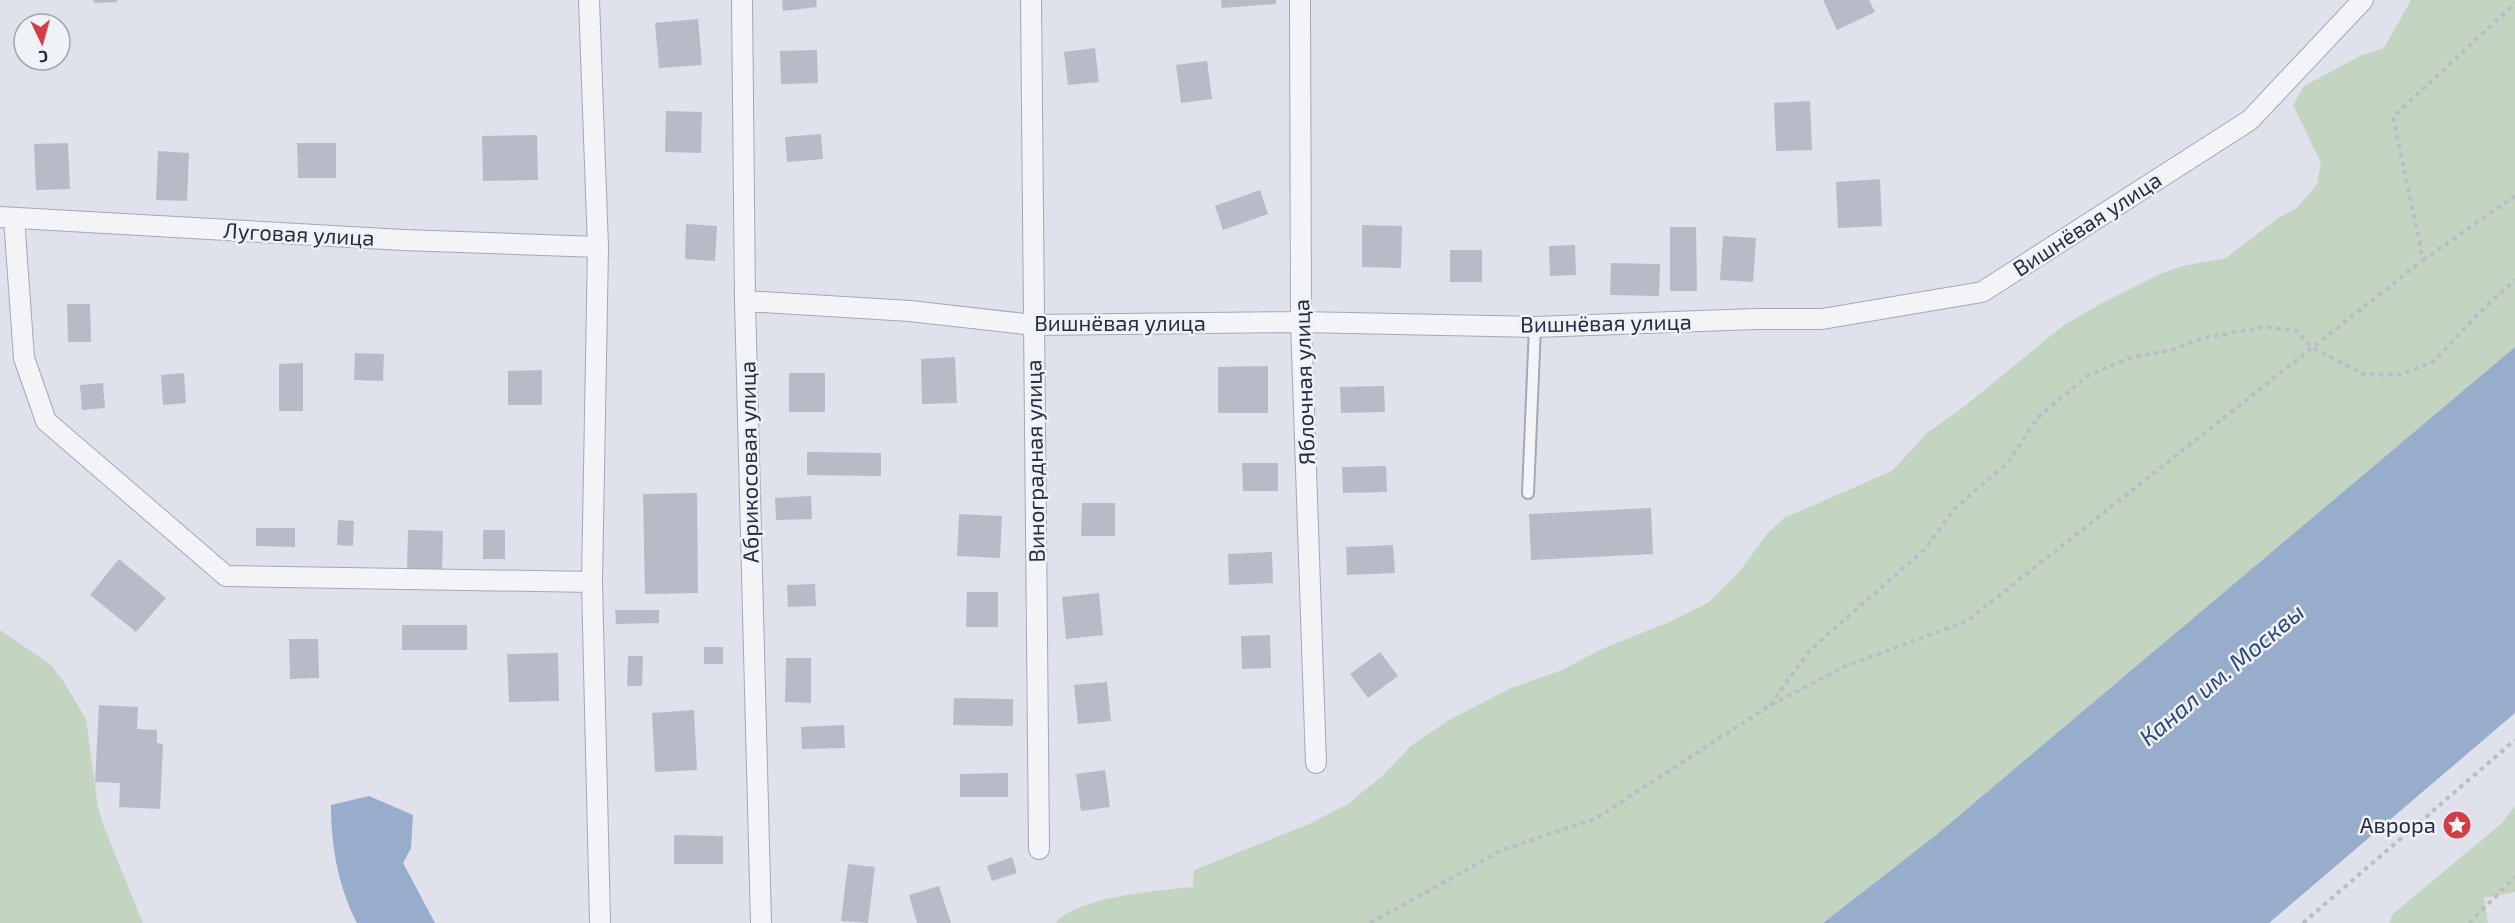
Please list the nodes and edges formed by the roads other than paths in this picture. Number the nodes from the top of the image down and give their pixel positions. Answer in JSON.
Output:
{"nodes":[{"id":1,"x":590,"y":0,"type":"edge"},
{"id":2,"x":742,"y":0,"type":"edge"},
{"id":3,"x":1031,"y":0,"type":"edge"},
{"id":4,"x":1300,"y":0,"type":"edge"},
{"id":5,"x":2363,"y":0,"type":"edge"},
{"id":6,"x":7,"y":217,"type":"edge"},
{"id":7,"x":598,"y":247,"type":"junction"},
{"id":8,"x":745,"y":301,"type":"junction"},
{"id":9,"x":1301,"y":322,"type":"junction"},
{"id":10,"x":1034,"y":325,"type":"junction"},
{"id":11,"x":1535,"y":327,"type":"junction"},
{"id":12,"x":1528,"y":493,"type":"dead end"},
{"id":13,"x":592,"y":582,"type":"junction"},
{"id":14,"x":1316,"y":763,"type":"dead end"},
{"id":15,"x":1039,"y":849,"type":"dead end"},
{"id":16,"x":600,"y":921,"type":"dead end"},
{"id":17,"x":761,"y":923,"type":"edge"}],
"edges":[{"from":1,"to":7,"type":"street"},
{"from":2,"to":8,"type":"street","name":"Абрикосовая улица"},
{"from":3,"to":10,"type":"street","name":"Виноградная улица"},
{"from":4,"to":9,"type":"street","name":"Яблочная улица"},
{"from":5,"to":11,"type":"street","name":"Вишнёвая улица"},
{"from":6,"to":7,"type":"street","name":"Луговая улица"},
{"from":6,"to":13,"type":"street"},
{"from":7,"to":13,"type":"street"},
{"from":8,"to":10,"type":"street","name":"Вишнёвая улица"},
{"from":8,"to":17,"type":"street","name":"Абрикосовая улица"},
{"from":9,"to":10,"type":"street","name":"Вишнёвая улица"},
{"from":9,"to":11,"type":"street","name":"Вишнёвая улица"},
{"from":9,"to":14,"type":"street","name":"Яблочная улица"},
{"from":10,"to":15,"type":"street","name":"Виноградная улица"},
{"from":11,"to":12,"type":"lane"},
{"from":13,"to":16,"type":"street"}]}
